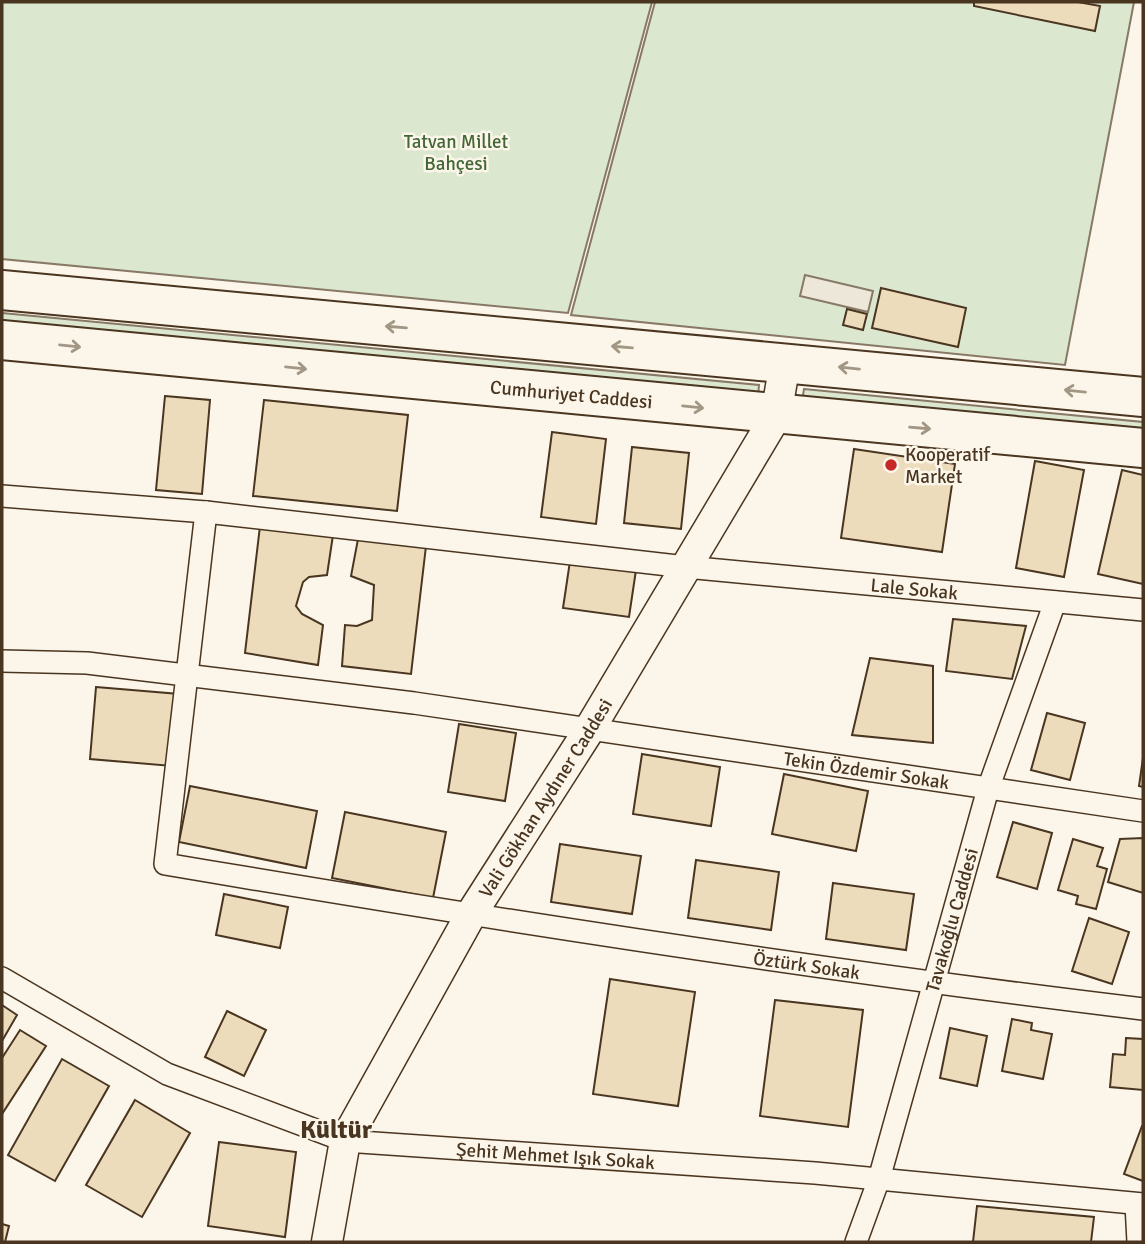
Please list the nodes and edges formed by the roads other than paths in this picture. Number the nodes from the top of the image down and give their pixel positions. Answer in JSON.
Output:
{"nodes":[{"id":1,"x":2,"y":290,"type":"edge"},
{"id":2,"x":2,"y":340,"type":"edge"},
{"id":3,"x":785,"y":362,"type":"junction"},
{"id":4,"x":1143,"y":397,"type":"edge"},
{"id":5,"x":776,"y":415,"type":"junction"},
{"id":6,"x":1143,"y":448,"type":"edge"},
{"id":7,"x":2,"y":496,"type":"edge"},
{"id":8,"x":206,"y":512,"type":"junction"},
{"id":9,"x":686,"y":567,"type":"junction"},
{"id":10,"x":1055,"y":602,"type":"junction"},
{"id":11,"x":1143,"y":610,"type":"edge"},
{"id":12,"x":2,"y":661,"type":"edge"},
{"id":13,"x":190,"y":675,"type":"junction"},
{"id":14,"x":589,"y":730,"type":"junction"},
{"id":15,"x":988,"y":789,"type":"junction"},
{"id":16,"x":1143,"y":811,"type":"edge"},
{"id":17,"x":470,"y":916,"type":"junction"},
{"id":18,"x":2,"y":978,"type":"edge"},
{"id":19,"x":933,"y":984,"type":"junction"},
{"id":20,"x":1143,"y":1009,"type":"edge"},
{"id":21,"x":345,"y":1141,"type":"junction"},
{"id":22,"x":879,"y":1179,"type":"junction"},
{"id":23,"x":1139,"y":1204,"type":"edge"},
{"id":24,"x":327,"y":1242,"type":"edge"},
{"id":25,"x":856,"y":1242,"type":"edge"},
{"id":26,"x":1138,"y":1242,"type":"edge"}],
"edges":[{"from":3,"to":1,"type":"highway","one_way":true},
{"from":2,"to":5,"type":"highway","name":"Cumhuriyet Caddesi","one_way":true},
{"from":4,"to":3,"type":"highway","one_way":true},
{"from":3,"to":5,"type":"street","name":"Vali Gökhan Aydıner Caddesi"},
{"from":5,"to":6,"type":"highway","name":"Cumhuriyet Caddesi","one_way":true},
{"from":5,"to":9,"type":"street","name":"Vali Gökhan Aydıner Caddesi"},
{"from":7,"to":8,"type":"street","name":"Lale Sokak"},
{"from":8,"to":9,"type":"street","name":"Lale Sokak"},
{"from":8,"to":13,"type":"street"},
{"from":9,"to":10,"type":"street","name":"Lale Sokak"},
{"from":9,"to":14,"type":"street","name":"Vali Gökhan Aydıner Caddesi"},
{"from":10,"to":11,"type":"street","name":"Lale Sokak"},
{"from":10,"to":15,"type":"street","name":"Tavakoğlu Caddesi"},
{"from":12,"to":13,"type":"street","name":"Tekin Özdemir Sokak"},
{"from":13,"to":14,"type":"street","name":"Tekin Özdemir Sokak"},
{"from":13,"to":17,"type":"street","name":"Öztürk Sokak"},
{"from":14,"to":15,"type":"street","name":"Tekin Özdemir Sokak"},
{"from":14,"to":17,"type":"street","name":"Vali Gökhan Aydıner Caddesi"},
{"from":15,"to":16,"type":"street","name":"Tekin Özdemir Sokak"},
{"from":15,"to":19,"type":"street","name":"Tavakoğlu Caddesi"},
{"from":17,"to":19,"type":"street","name":"Öztürk Sokak"},
{"from":17,"to":21,"type":"street","name":"Vali Gökhan Aydıner Caddesi"},
{"from":18,"to":21,"type":"street","name":"Şehit Mehmet Işık Sokak"},
{"from":19,"to":20,"type":"street","name":"Öztürk Sokak"},
{"from":19,"to":22,"type":"street","name":"Tavakoğlu Caddesi"},
{"from":21,"to":22,"type":"street","name":"Şehit Mehmet Işık Sokak"},
{"from":21,"to":24,"type":"street","name":"Vali Gökhan Aydıner Caddesi"},
{"from":22,"to":23,"type":"street","name":"Şehit Mehmet Işık Sokak"},
{"from":22,"to":25,"type":"street","name":"Tavakoğlu Caddesi"},
{"from":23,"to":26,"type":"street"}]}
